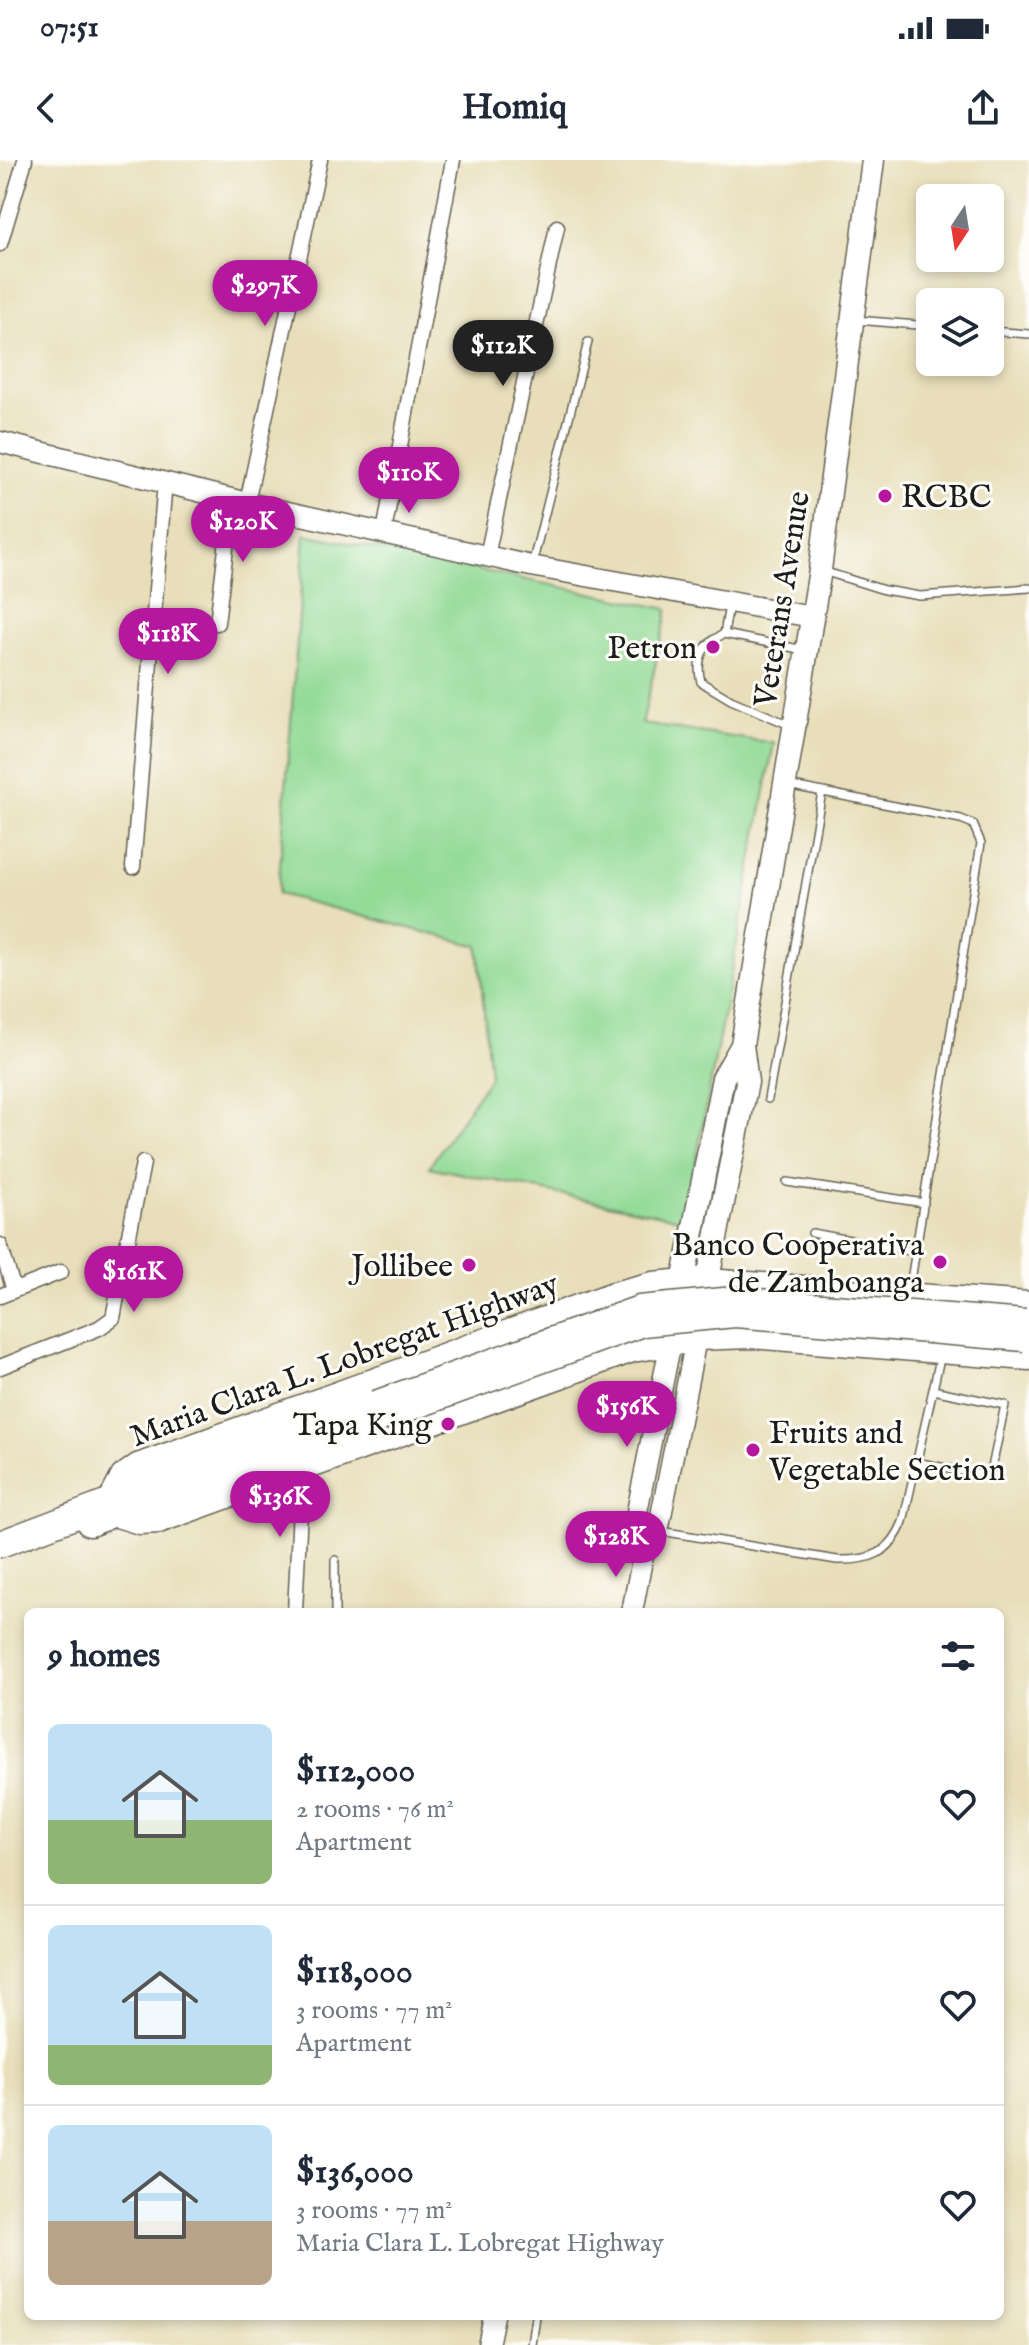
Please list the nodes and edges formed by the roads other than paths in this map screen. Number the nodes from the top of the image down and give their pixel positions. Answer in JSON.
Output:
{"nodes":[{"id":1,"x":25,"y":160,"type":"edge"},
{"id":2,"x":320,"y":160,"type":"edge"},
{"id":3,"x":453,"y":160,"type":"edge"},
{"id":4,"x":873,"y":160,"type":"edge"},
{"id":5,"x":557,"y":227,"type":"dead end"},
{"id":6,"x":0,"y":244,"type":"edge"},
{"id":7,"x":852,"y":319,"type":"junction"},
{"id":8,"x":916,"y":325,"type":"edge"},
{"id":9,"x":1004,"y":332,"type":"edge"},
{"id":10,"x":1029,"y":334,"type":"edge"},
{"id":11,"x":588,"y":342,"type":"dead end"},
{"id":12,"x":0,"y":442,"type":"edge"},
{"id":13,"x":165,"y":481,"type":"junction"},
{"id":14,"x":240,"y":501,"type":"junction"},
{"id":15,"x":384,"y":532,"type":"junction"},
{"id":16,"x":487,"y":556,"type":"junction"},
{"id":17,"x":531,"y":566,"type":"junction"},
{"id":18,"x":820,"y":570,"type":"junction"},
{"id":19,"x":1029,"y":588,"type":"edge"},
{"id":20,"x":730,"y":604,"type":"junction"},
{"id":21,"x":812,"y":617,"type":"junction"},
{"id":22,"x":217,"y":623,"type":"dead end"},
{"id":23,"x":724,"y":634,"type":"junction"},
{"id":24,"x":807,"y":650,"type":"junction"},
{"id":25,"x":794,"y":726,"type":"junction"},
{"id":26,"x":785,"y":784,"type":"junction"},
{"id":27,"x":822,"y":792,"type":"junction"},
{"id":28,"x":133,"y":867,"type":"dead end"},
{"id":29,"x":768,"y":1099,"type":"dead end"},
{"id":30,"x":143,"y":1163,"type":"dead end"},
{"id":31,"x":787,"y":1182,"type":"dead end"},
{"id":32,"x":924,"y":1203,"type":"junction"},
{"id":33,"x":812,"y":1233,"type":"dead end"},
{"id":34,"x":0,"y":1245,"type":"edge"},
{"id":35,"x":916,"y":1252,"type":"junction"},
{"id":36,"x":61,"y":1272,"type":"dead end"},
{"id":37,"x":696,"y":1280,"type":"junction"},
{"id":38,"x":785,"y":1283,"type":"junction"},
{"id":39,"x":882,"y":1291,"type":"junction"},
{"id":40,"x":7,"y":1293,"type":"edge"},
{"id":41,"x":909,"y":1293,"type":"junction"},
{"id":42,"x":978,"y":1299,"type":"junction"},
{"id":43,"x":587,"y":1305,"type":"junction"},
{"id":44,"x":1028,"y":1331,"type":"edge"},
{"id":45,"x":500,"y":1337,"type":"junction"},
{"id":46,"x":781,"y":1339,"type":"junction"},
{"id":47,"x":684,"y":1340,"type":"junction"},
{"id":48,"x":877,"y":1347,"type":"junction"},
{"id":49,"x":942,"y":1352,"type":"junction"},
{"id":50,"x":974,"y":1354,"type":"junction"},
{"id":51,"x":606,"y":1358,"type":"junction"},
{"id":52,"x":0,"y":1367,"type":"edge"},
{"id":53,"x":412,"y":1369,"type":"junction"},
{"id":54,"x":519,"y":1390,"type":"junction"},
{"id":55,"x":933,"y":1390,"type":"junction"},
{"id":56,"x":431,"y":1421,"type":"junction"},
{"id":57,"x":916,"y":1462,"type":"junction"},
{"id":58,"x":302,"y":1467,"type":"junction"},
{"id":59,"x":112,"y":1508,"type":"junction"},
{"id":60,"x":634,"y":1527,"type":"junction"},
{"id":61,"x":658,"y":1531,"type":"junction"},
{"id":62,"x":0,"y":1544,"type":"edge"},
{"id":63,"x":643,"y":1555,"type":"junction"},
{"id":64,"x":0,"y":1558,"type":"edge"},
{"id":65,"x":335,"y":1560,"type":"dead end"},
{"id":66,"x":295,"y":1608,"type":"edge"},
{"id":67,"x":335,"y":1608,"type":"edge"},
{"id":68,"x":633,"y":1608,"type":"edge"},
{"id":69,"x":493,"y":2320,"type":"edge"},
{"id":70,"x":535,"y":2320,"type":"edge"},
{"id":71,"x":488,"y":2345,"type":"edge"},
{"id":72,"x":532,"y":2345,"type":"edge"}],
"edges":[{"from":1,"to":6,"type":"street"},
{"from":2,"to":14,"type":"street"},
{"from":3,"to":15,"type":"street"},
{"from":4,"to":7,"type":"main road","name":"Veterans Avenue"},
{"from":5,"to":16,"type":"street"},
{"from":7,"to":8,"type":"lane"},
{"from":7,"to":18,"type":"main road","name":"Veterans Avenue"},
{"from":9,"to":10,"type":"lane"},
{"from":11,"to":17,"type":"lane"},
{"from":12,"to":13,"type":"street"},
{"from":13,"to":14,"type":"street"},
{"from":13,"to":28,"type":"street"},
{"from":14,"to":15,"type":"street"},
{"from":14,"to":22,"type":"street"},
{"from":15,"to":16,"type":"street"},
{"from":16,"to":17,"type":"street"},
{"from":17,"to":20,"type":"street"},
{"from":18,"to":19,"type":"lane"},
{"from":18,"to":21,"type":"main road","name":"Veterans Avenue"},
{"from":20,"to":21,"type":"street"},
{"from":20,"to":23,"type":"lane"},
{"from":21,"to":24,"type":"main road","name":"Veterans Avenue"},
{"from":23,"to":24,"type":"lane"},
{"from":23,"to":25,"type":"lane"},
{"from":24,"to":25,"type":"main road","name":"Veterans Avenue"},
{"from":25,"to":26,"type":"main road","name":"Veterans Avenue"},
{"from":26,"to":27,"type":"lane"},
{"from":26,"to":37,"type":"main road","name":"Veterans Avenue"},
{"from":27,"to":29,"type":"lane"},
{"from":27,"to":32,"type":"lane"},
{"from":30,"to":52,"type":"street"},
{"from":31,"to":32,"type":"lane"},
{"from":32,"to":35,"type":"lane"},
{"from":33,"to":35,"type":"lane"},
{"from":34,"to":40,"type":"street"},
{"from":35,"to":41,"type":"lane"},
{"from":36,"to":40,"type":"street"},
{"from":37,"to":38,"type":"main road"},
{"from":37,"to":43,"type":"highway","name":"Maria Clara L. Lobregat Highway"},
{"from":37,"to":47,"type":"main road","name":"Veterans Avenue"},
{"from":38,"to":39,"type":"main road"},
{"from":38,"to":46,"type":"main road"},
{"from":39,"to":41,"type":"main road"},
{"from":39,"to":48,"type":"main road"},
{"from":41,"to":42,"type":"main road"},
{"from":42,"to":44,"type":"main road"},
{"from":42,"to":50,"type":"main road"},
{"from":43,"to":45,"type":"highway","name":"Maria Clara L. Lobregat Highway"},
{"from":43,"to":51,"type":"highway"},
{"from":44,"to":50,"type":"main road"},
{"from":44,"to":59,"type":"main road","bridge":true},
{"from":45,"to":53,"type":"highway","name":"Maria Clara L. Lobregat Highway"},
{"from":45,"to":54,"type":"highway"},
{"from":46,"to":47,"type":"main road"},
{"from":46,"to":48,"type":"main road"},
{"from":47,"to":51,"type":"highway"},
{"from":47,"to":60,"type":"street"},
{"from":47,"to":61,"type":"street"},
{"from":48,"to":49,"type":"main road"},
{"from":49,"to":50,"type":"main road"},
{"from":49,"to":55,"type":"lane"},
{"from":51,"to":54,"type":"highway"},
{"from":53,"to":56,"type":"highway"},
{"from":53,"to":59,"type":"highway","name":"Maria Clara L. Lobregat Highway"},
{"from":54,"to":56,"type":"highway"},
{"from":55,"to":57,"type":"lane"},
{"from":55,"to":57,"type":"lane"},
{"from":56,"to":58,"type":"highway"},
{"from":57,"to":61,"type":"lane"},
{"from":58,"to":59,"type":"highway"},
{"from":58,"to":66,"type":"street"},
{"from":59,"to":62,"type":"highway"},
{"from":59,"to":64,"type":"highway"},
{"from":60,"to":61,"type":"lane"},
{"from":60,"to":63,"type":"street"},
{"from":61,"to":63,"type":"street"},
{"from":63,"to":68,"type":"street"},
{"from":65,"to":67,"type":"lane"},
{"from":69,"to":71,"type":"street"},
{"from":70,"to":72,"type":"lane"}]}
